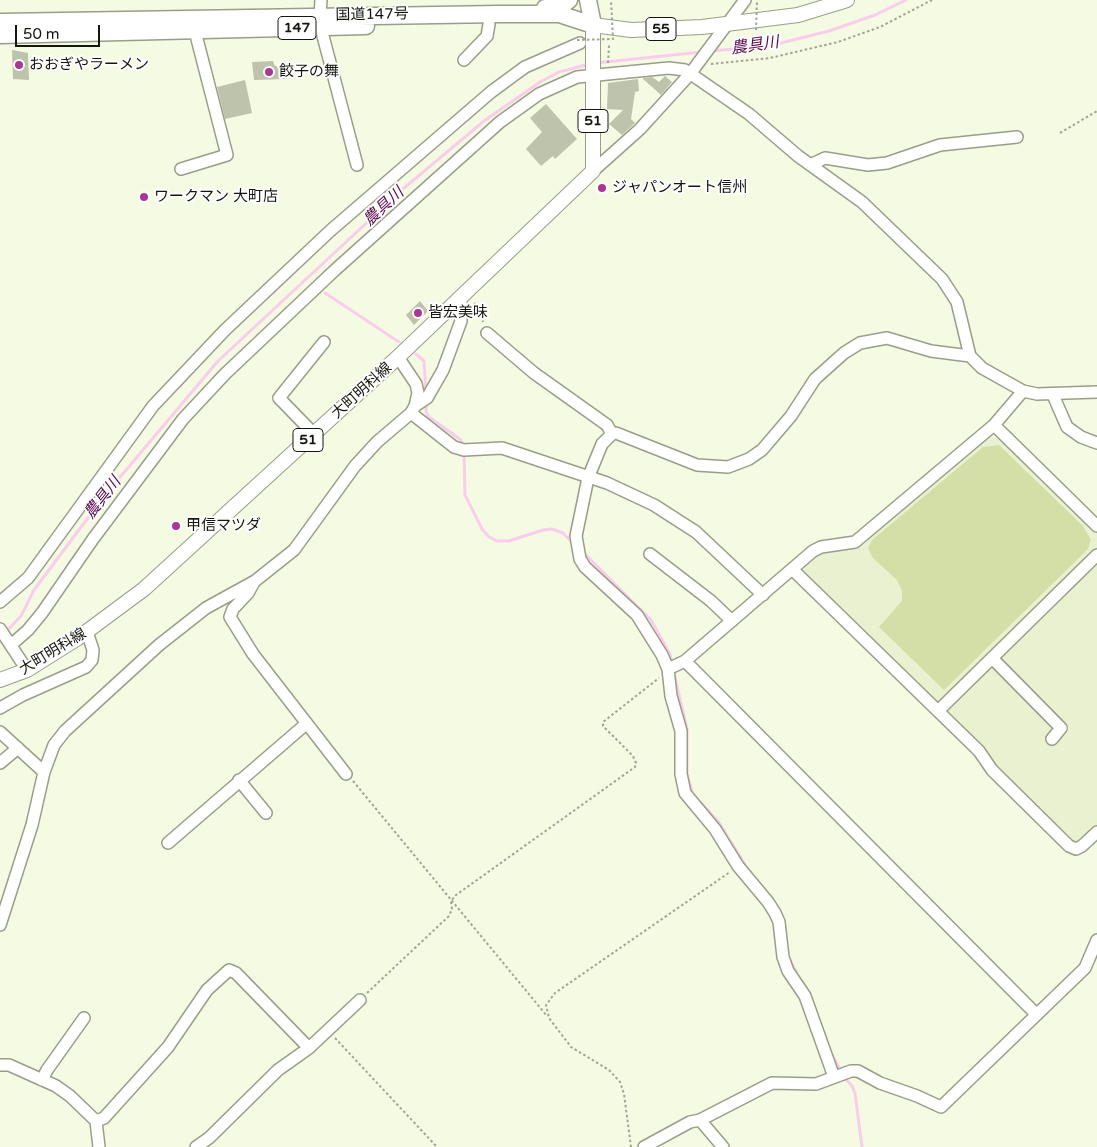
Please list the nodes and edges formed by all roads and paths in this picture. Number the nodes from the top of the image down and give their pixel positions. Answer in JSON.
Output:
{"nodes":[{"id":1,"x":569,"y":0,"type":"edge"},
{"id":2,"x":588,"y":0,"type":"edge"},
{"id":3,"x":596,"y":0,"type":"edge"},
{"id":4,"x":612,"y":0,"type":"edge"},
{"id":5,"x":753,"y":0,"type":"edge"},
{"id":6,"x":847,"y":0,"type":"edge"},
{"id":7,"x":932,"y":0,"type":"edge"},
{"id":8,"x":321,"y":14,"type":"edge"},
{"id":9,"x":494,"y":19,"type":"junction"},
{"id":10,"x":0,"y":22,"type":"edge"},
{"id":11,"x":728,"y":24,"type":"junction"},
{"id":12,"x":593,"y":25,"type":"junction"},
{"id":13,"x":196,"y":30,"type":"junction"},
{"id":14,"x":756,"y":30,"type":"dead end"},
{"id":15,"x":0,"y":35,"type":"edge"},
{"id":16,"x":583,"y":43,"type":"junction"},
{"id":17,"x":609,"y":45,"type":"dead end"},
{"id":18,"x":464,"y":60,"type":"dead end"},
{"id":19,"x":695,"y":67,"type":"junction"},
{"id":20,"x":608,"y":69,"type":"dead end"},
{"id":21,"x":592,"y":74,"type":"junction"},
{"id":22,"x":1097,"y":112,"type":"edge"},
{"id":23,"x":1060,"y":133,"type":"dead end"},
{"id":24,"x":1016,"y":137,"type":"dead end"},
{"id":25,"x":357,"y":165,"type":"dead end"},
{"id":26,"x":810,"y":165,"type":"junction"},
{"id":27,"x":181,"y":169,"type":"dead end"},
{"id":28,"x":593,"y":172,"type":"junction"},
{"id":29,"x":465,"y":300,"type":"junction"},
{"id":30,"x":488,"y":333,"type":"joint"},
{"id":31,"x":324,"y":342,"type":"dead end"},
{"id":32,"x":970,"y":356,"type":"junction"},
{"id":33,"x":398,"y":357,"type":"junction"},
{"id":34,"x":1023,"y":391,"type":"junction"},
{"id":35,"x":1097,"y":392,"type":"edge"},
{"id":36,"x":1054,"y":395,"type":"junction"},
{"id":37,"x":413,"y":409,"type":"junction"},
{"id":38,"x":994,"y":425,"type":"junction"},
{"id":39,"x":314,"y":434,"type":"junction"},
{"id":40,"x":612,"y":434,"type":"junction"},
{"id":41,"x":1097,"y":443,"type":"edge"},
{"id":42,"x":588,"y":478,"type":"junction"},
{"id":43,"x":1097,"y":526,"type":"edge"},
{"id":44,"x":650,"y":554,"type":"dead end"},
{"id":45,"x":1097,"y":556,"type":"edge"},
{"id":46,"x":793,"y":570,"type":"junction"},
{"id":47,"x":255,"y":581,"type":"junction"},
{"id":48,"x":763,"y":595,"type":"junction"},
{"id":49,"x":0,"y":602,"type":"edge"},
{"id":50,"x":732,"y":621,"type":"junction"},
{"id":51,"x":0,"y":630,"type":"edge"},
{"id":52,"x":87,"y":632,"type":"junction"},
{"id":53,"x":10,"y":644,"type":"junction"},
{"id":54,"x":992,"y":658,"type":"junction"},
{"id":55,"x":685,"y":661,"type":"junction"},
{"id":56,"x":27,"y":670,"type":"junction"},
{"id":57,"x":668,"y":670,"type":"junction"},
{"id":58,"x":0,"y":680,"type":"edge"},
{"id":59,"x":0,"y":708,"type":"edge"},
{"id":60,"x":938,"y":711,"type":"junction"},
{"id":61,"x":306,"y":724,"type":"junction"},
{"id":62,"x":0,"y":732,"type":"edge"},
{"id":63,"x":1052,"y":739,"type":"dead end"},
{"id":64,"x":14,"y":744,"type":"junction"},
{"id":65,"x":0,"y":763,"type":"edge"},
{"id":66,"x":44,"y":772,"type":"junction"},
{"id":67,"x":346,"y":774,"type":"joint"},
{"id":68,"x":239,"y":780,"type":"junction"},
{"id":69,"x":266,"y":813,"type":"dead end"},
{"id":70,"x":1097,"y":832,"type":"edge"},
{"id":71,"x":168,"y":843,"type":"dead end"},
{"id":72,"x":738,"y":866,"type":"junction"},
{"id":73,"x":5,"y":894,"type":"edge"},
{"id":74,"x":452,"y":899,"type":"junction"},
{"id":75,"x":0,"y":925,"type":"edge"},
{"id":76,"x":1097,"y":940,"type":"edge"},
{"id":77,"x":360,"y":1000,"type":"joint"},
{"id":78,"x":1036,"y":1014,"type":"junction"},
{"id":79,"x":84,"y":1018,"type":"dead end"},
{"id":80,"x":549,"y":1018,"type":"junction"},
{"id":81,"x":328,"y":1031,"type":"junction"},
{"id":82,"x":309,"y":1048,"type":"junction"},
{"id":83,"x":0,"y":1065,"type":"edge"},
{"id":84,"x":834,"y":1077,"type":"junction"},
{"id":85,"x":42,"y":1080,"type":"junction"},
{"id":86,"x":700,"y":1120,"type":"junction"},
{"id":87,"x":96,"y":1121,"type":"junction"},
{"id":88,"x":99,"y":1147,"type":"edge"},
{"id":89,"x":196,"y":1147,"type":"edge"},
{"id":90,"x":437,"y":1147,"type":"edge"},
{"id":91,"x":631,"y":1147,"type":"edge"},
{"id":92,"x":644,"y":1147,"type":"edge"},
{"id":93,"x":723,"y":1147,"type":"edge"}],
"edges":[{"from":1,"to":9,"type":"highway","number":"147"},
{"from":2,"to":12,"type":"highway"},
{"from":3,"to":12,"type":"highway"},
{"from":4,"to":16,"type":"path","bridge":true},
{"from":5,"to":11,"type":"street"},
{"from":5,"to":14,"type":"path","bridge":true},
{"from":6,"to":11,"type":"main road","number":"55"},
{"from":7,"to":19,"type":"path"},
{"from":8,"to":9,"type":"highway","name":"国道147号","number":"147"},
{"from":8,"to":10,"type":"highway","name":"国道147号","number":"147"},
{"from":8,"to":13,"type":"highway","name":"国道147号","number":"147"},
{"from":8,"to":25,"type":"street"},
{"from":9,"to":12,"type":"highway","name":"国道147号","number":"147"},
{"from":9,"to":18,"type":"street"},
{"from":11,"to":12,"type":"main road","number":"55"},
{"from":11,"to":19,"type":"street"},
{"from":12,"to":16,"type":"main road","number":"51"},
{"from":13,"to":15,"type":"highway","name":"国道147号","number":"147"},
{"from":13,"to":27,"type":"street"},
{"from":16,"to":21,"type":"main road","number":"51"},
{"from":16,"to":49,"type":"street"},
{"from":17,"to":20,"type":"path"},
{"from":19,"to":21,"type":"street"},
{"from":19,"to":26,"type":"street"},
{"from":19,"to":28,"type":"street"},
{"from":21,"to":28,"type":"main road","number":"51"},
{"from":21,"to":53,"type":"street"},
{"from":22,"to":23,"type":"path"},
{"from":24,"to":26,"type":"street"},
{"from":26,"to":32,"type":"street"},
{"from":28,"to":29,"type":"main road","name":"大町明科線","number":"51"},
{"from":29,"to":30,"type":"path"},
{"from":29,"to":33,"type":"main road","name":"大町明科線","number":"51"},
{"from":29,"to":37,"type":"street"},
{"from":30,"to":40,"type":"street"},
{"from":31,"to":39,"type":"street"},
{"from":32,"to":34,"type":"street"},
{"from":32,"to":40,"type":"street"},
{"from":33,"to":37,"type":"street"},
{"from":33,"to":39,"type":"main road","name":"大町明科線","number":"51"},
{"from":34,"to":36,"type":"street"},
{"from":34,"to":38,"type":"street"},
{"from":35,"to":36,"type":"street"},
{"from":36,"to":41,"type":"street"},
{"from":37,"to":42,"type":"street"},
{"from":37,"to":47,"type":"street"},
{"from":38,"to":43,"type":"street"},
{"from":38,"to":46,"type":"street"},
{"from":39,"to":52,"type":"main road","name":"大町明科線","number":"51"},
{"from":40,"to":42,"type":"street"},
{"from":42,"to":48,"type":"street"},
{"from":42,"to":57,"type":"street"},
{"from":44,"to":50,"type":"street"},
{"from":45,"to":54,"type":"street"},
{"from":46,"to":48,"type":"street"},
{"from":46,"to":60,"type":"street"},
{"from":47,"to":61,"type":"street"},
{"from":47,"to":66,"type":"street"},
{"from":48,"to":50,"type":"street"},
{"from":50,"to":55,"type":"street"},
{"from":51,"to":53,"type":"street"},
{"from":52,"to":56,"type":"main road","name":"大町明科線","number":"51"},
{"from":52,"to":59,"type":"street"},
{"from":53,"to":56,"type":"street"},
{"from":54,"to":60,"type":"street"},
{"from":54,"to":63,"type":"street"},
{"from":55,"to":57,"type":"street"},
{"from":55,"to":78,"type":"street"},
{"from":56,"to":58,"type":"main road","name":"大町明科線","number":"51"},
{"from":57,"to":72,"type":"street"},
{"from":57,"to":74,"type":"path"},
{"from":60,"to":70,"type":"street"},
{"from":61,"to":67,"type":"street"},
{"from":61,"to":68,"type":"street"},
{"from":62,"to":64,"type":"street"},
{"from":64,"to":65,"type":"street"},
{"from":64,"to":66,"type":"street"},
{"from":66,"to":73,"type":"street"},
{"from":67,"to":74,"type":"path"},
{"from":68,"to":69,"type":"street"},
{"from":68,"to":71,"type":"street"},
{"from":72,"to":80,"type":"path"},
{"from":72,"to":84,"type":"street"},
{"from":73,"to":75,"type":"street"},
{"from":74,"to":77,"type":"path"},
{"from":74,"to":80,"type":"path"},
{"from":76,"to":78,"type":"street"},
{"from":77,"to":81,"type":"street"},
{"from":78,"to":84,"type":"street"},
{"from":79,"to":85,"type":"street"},
{"from":80,"to":91,"type":"path"},
{"from":81,"to":82,"type":"street"},
{"from":81,"to":90,"type":"path"},
{"from":82,"to":87,"type":"street"},
{"from":82,"to":89,"type":"street"},
{"from":83,"to":85,"type":"street"},
{"from":84,"to":86,"type":"street"},
{"from":85,"to":87,"type":"street"},
{"from":86,"to":92,"type":"street"},
{"from":86,"to":93,"type":"street"},
{"from":87,"to":88,"type":"street"}]}
